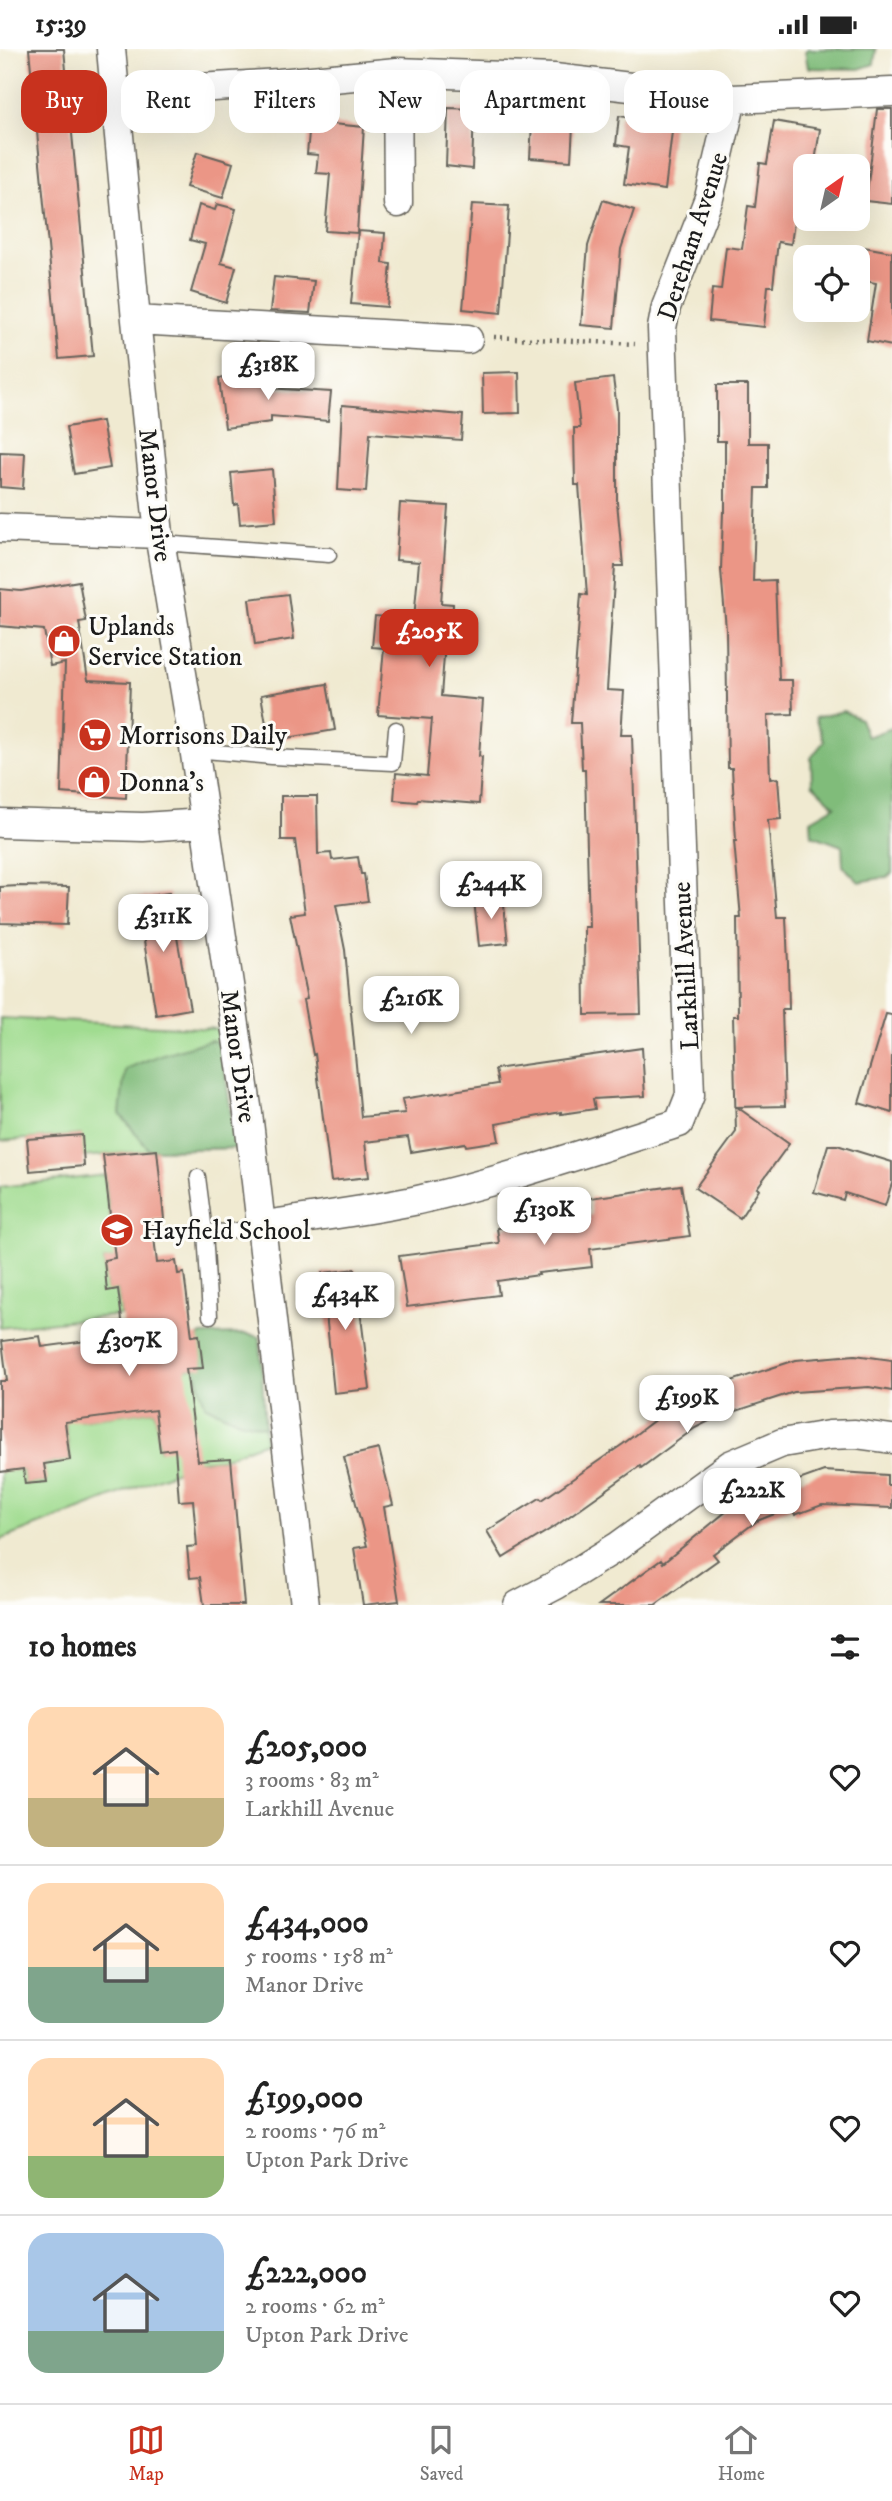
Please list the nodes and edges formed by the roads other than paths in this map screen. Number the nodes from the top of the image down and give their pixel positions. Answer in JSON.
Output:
{"nodes":[{"id":1,"x":111,"y":49,"type":"edge"},
{"id":2,"x":446,"y":74,"type":"edge"},
{"id":3,"x":354,"y":76,"type":"edge"},
{"id":4,"x":624,"y":86,"type":"edge"},
{"id":5,"x":892,"y":92,"type":"edge"},
{"id":6,"x":115,"y":93,"type":"junction"},
{"id":7,"x":733,"y":99,"type":"edge"},
{"id":8,"x":397,"y":133,"type":"edge"},
{"id":9,"x":724,"y":133,"type":"edge"},
{"id":10,"x":398,"y":203,"type":"dead end"},
{"id":11,"x":136,"y":320,"type":"junction"},
{"id":12,"x":468,"y":339,"type":"road end"},
{"id":13,"x":662,"y":374,"type":"joint"},
{"id":14,"x":0,"y":528,"type":"edge"},
{"id":15,"x":160,"y":539,"type":"junction"},
{"id":16,"x":329,"y":555,"type":"dead end"},
{"id":17,"x":396,"y":729,"type":"dead end"},
{"id":18,"x":194,"y":750,"type":"junction"},
{"id":19,"x":0,"y":823,"type":"edge"},
{"id":20,"x":204,"y":823,"type":"junction"},
{"id":21,"x":198,"y":1177,"type":"dead end"},
{"id":22,"x":260,"y":1226,"type":"junction"},
{"id":23,"x":205,"y":1231,"type":"junction"},
{"id":24,"x":209,"y":1315,"type":"dead end"},
{"id":25,"x":892,"y":1439,"type":"edge"},
{"id":26,"x":563,"y":1595,"type":"edge"},
{"id":27,"x":305,"y":1605,"type":"edge"},
{"id":28,"x":518,"y":1605,"type":"edge"}],
"edges":[{"from":1,"to":6,"type":"street","name":"Manor Drive"},
{"from":2,"to":4,"type":"street"},
{"from":3,"to":6,"type":"street"},
{"from":5,"to":7,"type":"street"},
{"from":6,"to":11,"type":"street","name":"Manor Drive"},
{"from":8,"to":10,"type":"street"},
{"from":9,"to":13,"type":"street","name":"Dereham Avenue"},
{"from":11,"to":12,"type":"street"},
{"from":11,"to":15,"type":"street","name":"Manor Drive"},
{"from":13,"to":22,"type":"street","name":"Larkhill Avenue"},
{"from":14,"to":15,"type":"street"},
{"from":15,"to":16,"type":"lane"},
{"from":15,"to":18,"type":"street","name":"Manor Drive"},
{"from":17,"to":18,"type":"lane"},
{"from":18,"to":20,"type":"street","name":"Manor Drive"},
{"from":19,"to":20,"type":"street"},
{"from":20,"to":22,"type":"street","name":"Manor Drive"},
{"from":21,"to":23,"type":"lane"},
{"from":22,"to":23,"type":"lane"},
{"from":22,"to":27,"type":"street","name":"Manor Drive"},
{"from":23,"to":24,"type":"lane"},
{"from":25,"to":26,"type":"street"},
{"from":26,"to":28,"type":"street"}]}
